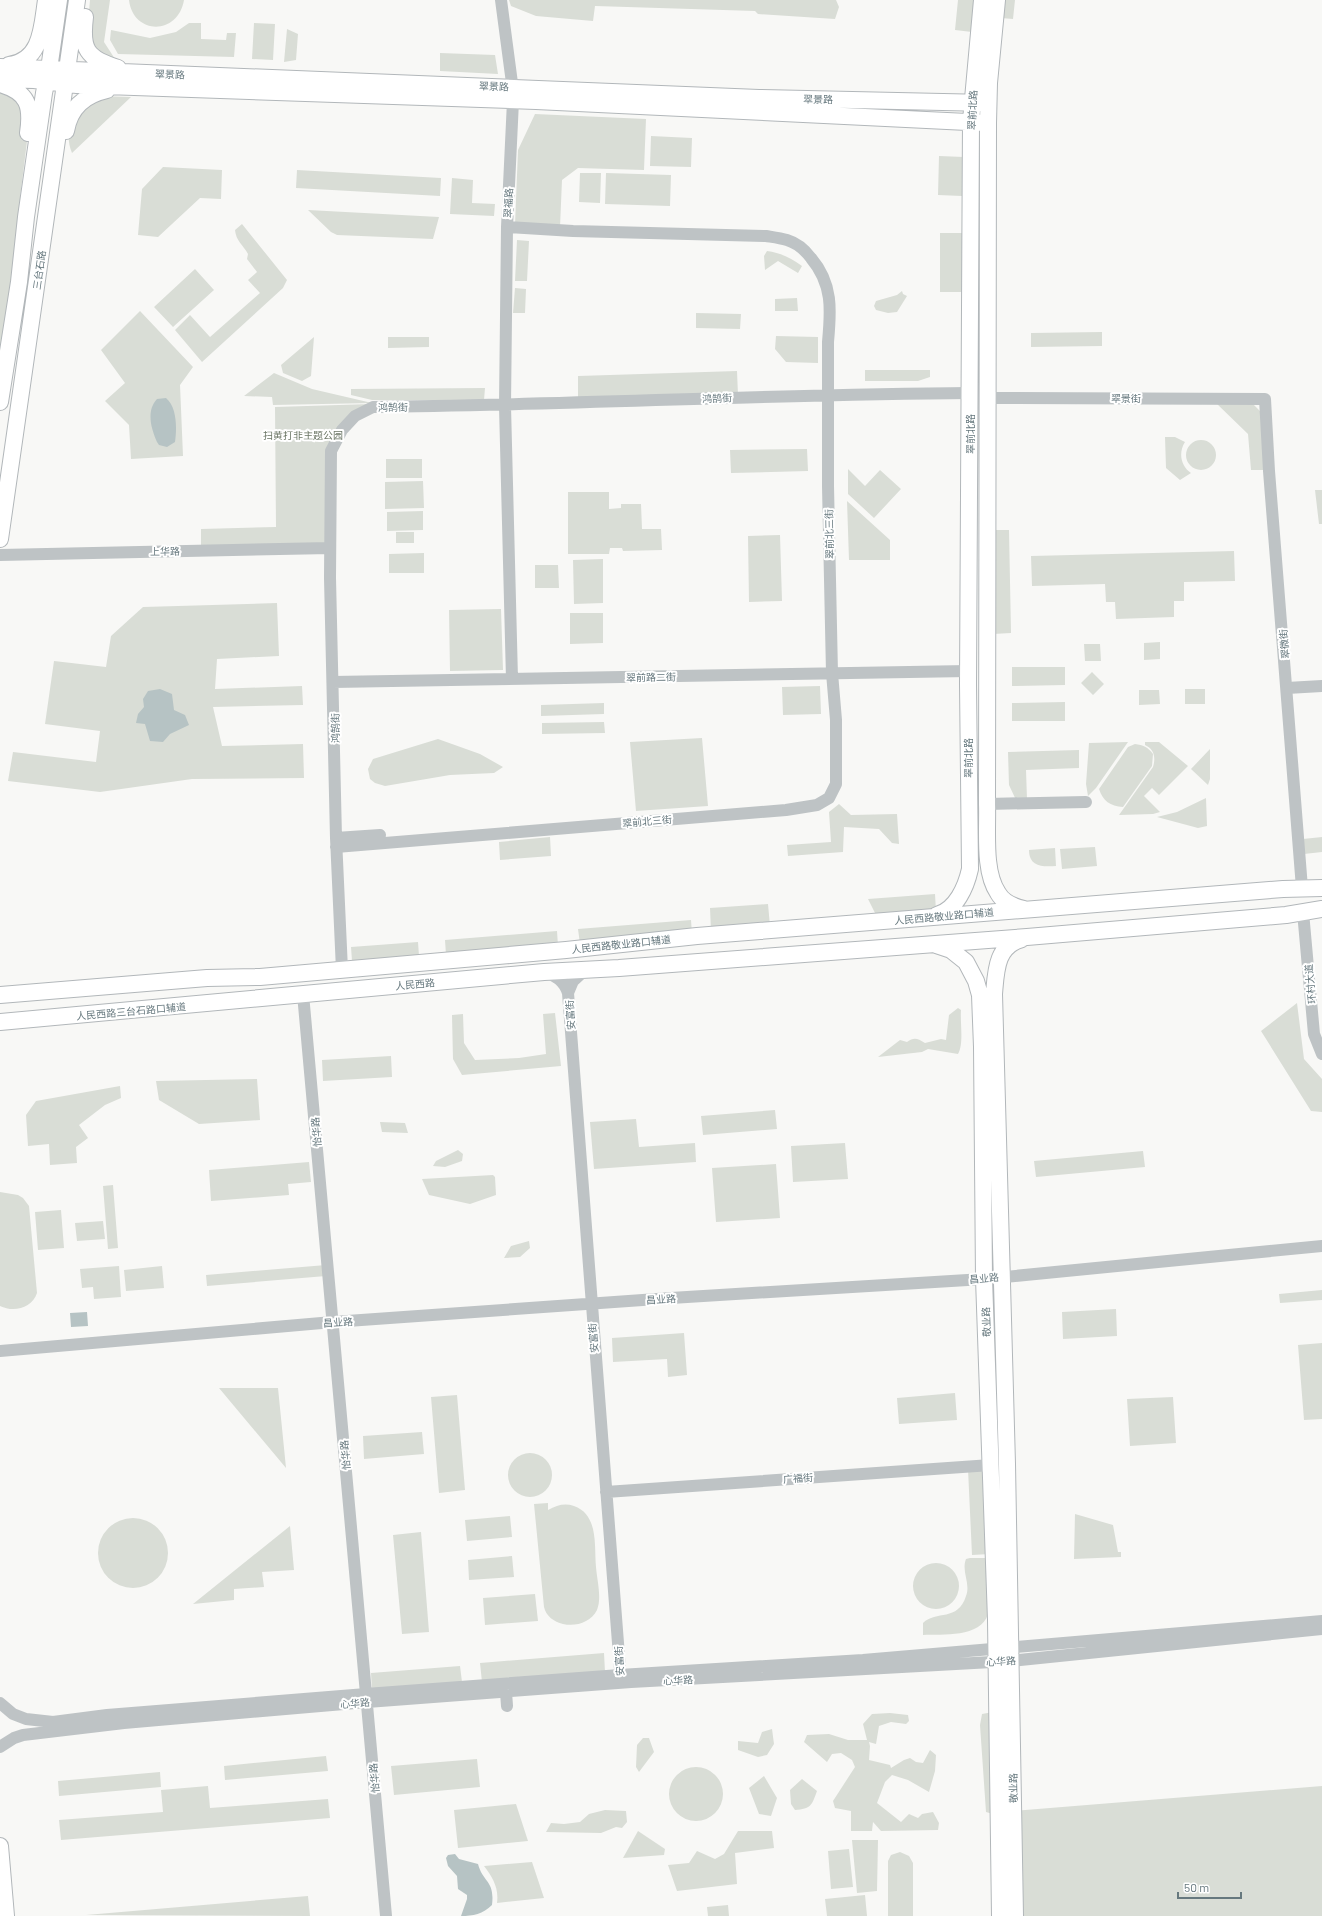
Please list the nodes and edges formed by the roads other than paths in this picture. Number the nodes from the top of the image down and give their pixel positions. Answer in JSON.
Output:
{"nodes":[{"id":1,"x":46,"y":0,"type":"edge"},
{"id":2,"x":59,"y":0,"type":"edge"},
{"id":3,"x":77,"y":0,"type":"edge"},
{"id":4,"x":87,"y":0,"type":"edge"},
{"id":5,"x":501,"y":0,"type":"edge"},
{"id":6,"x":982,"y":0,"type":"edge"},
{"id":7,"x":997,"y":0,"type":"edge"},
{"id":8,"x":0,"y":66,"type":"edge"},
{"id":9,"x":47,"y":76,"type":"junction"},
{"id":10,"x":67,"y":77,"type":"junction"},
{"id":11,"x":0,"y":79,"type":"edge"},
{"id":12,"x":128,"y":80,"type":"junction"},
{"id":13,"x":0,"y":84,"type":"edge"},
{"id":14,"x":513,"y":94,"type":"junction"},
{"id":15,"x":972,"y":103,"type":"junction"},
{"id":16,"x":988,"y":103,"type":"junction"},
{"id":17,"x":971,"y":121,"type":"junction"},
{"id":18,"x":988,"y":123,"type":"junction"},
{"id":19,"x":507,"y":227,"type":"junction"},
{"id":20,"x":24,"y":242,"type":"junction"},
{"id":21,"x":39,"y":268,"type":"junction"},
{"id":22,"x":970,"y":393,"type":"junction"},
{"id":23,"x":828,"y":394,"type":"junction"},
{"id":24,"x":987,"y":398,"type":"junction"},
{"id":25,"x":1265,"y":399,"type":"joint"},
{"id":26,"x":0,"y":402,"type":"edge"},
{"id":27,"x":505,"y":406,"type":"junction"},
{"id":28,"x":0,"y":539,"type":"edge"},
{"id":29,"x":330,"y":548,"type":"junction"},
{"id":30,"x":0,"y":555,"type":"edge"},
{"id":31,"x":968,"y":671,"type":"junction"},
{"id":32,"x":832,"y":673,"type":"junction"},
{"id":33,"x":512,"y":679,"type":"junction"},
{"id":34,"x":333,"y":682,"type":"junction"},
{"id":35,"x":1322,"y":686,"type":"edge"},
{"id":36,"x":1287,"y":688,"type":"junction"},
{"id":37,"x":1086,"y":802,"type":"dead end"},
{"id":38,"x":986,"y":804,"type":"junction"},
{"id":39,"x":336,"y":842,"type":"junction"},
{"id":40,"x":1302,"y":888,"type":"junction"},
{"id":41,"x":1322,"y":888,"type":"edge"},
{"id":42,"x":1322,"y":909,"type":"edge"},
{"id":43,"x":1028,"y":910,"type":"junction"},
{"id":44,"x":1303,"y":912,"type":"junction"},
{"id":45,"x":928,"y":918,"type":"junction"},
{"id":46,"x":1027,"y":937,"type":"junction"},
{"id":47,"x":929,"y":944,"type":"junction"},
{"id":48,"x":566,"y":950,"type":"joint"},
{"id":49,"x":342,"y":970,"type":"junction"},
{"id":50,"x":568,"y":970,"type":"joint"},
{"id":51,"x":585,"y":970,"type":"junction"},
{"id":52,"x":544,"y":972,"type":"junction"},
{"id":53,"x":228,"y":977,"type":"junction"},
{"id":54,"x":568,"y":993,"type":"junction"},
{"id":55,"x":304,"y":994,"type":"junction"},
{"id":56,"x":0,"y":995,"type":"edge"},
{"id":57,"x":987,"y":995,"type":"junction"},
{"id":58,"x":262,"y":997,"type":"joint"},
{"id":59,"x":230,"y":1001,"type":"junction"},
{"id":60,"x":0,"y":1022,"type":"edge"},
{"id":61,"x":1322,"y":1054,"type":"edge"},
{"id":62,"x":1322,"y":1246,"type":"edge"},
{"id":63,"x":1002,"y":1276,"type":"junction"},
{"id":64,"x":984,"y":1279,"type":"junction"},
{"id":65,"x":590,"y":1304,"type":"junction"},
{"id":66,"x":333,"y":1322,"type":"junction"},
{"id":67,"x":0,"y":1351,"type":"edge"},
{"id":68,"x":991,"y":1465,"type":"junction"},
{"id":69,"x":606,"y":1492,"type":"junction"},
{"id":70,"x":1322,"y":1621,"type":"edge"},
{"id":71,"x":1322,"y":1629,"type":"edge"},
{"id":72,"x":1003,"y":1655,"type":"junction"},
{"id":73,"x":620,"y":1679,"type":"junction"},
{"id":74,"x":506,"y":1692,"type":"junction"},
{"id":75,"x":367,"y":1698,"type":"junction"},
{"id":76,"x":0,"y":1703,"type":"edge"},
{"id":77,"x":508,"y":1706,"type":"dead end"},
{"id":78,"x":0,"y":1747,"type":"edge"},
{"id":79,"x":0,"y":1846,"type":"edge"},
{"id":80,"x":6,"y":1916,"type":"edge"},
{"id":81,"x":386,"y":1916,"type":"edge"},
{"id":82,"x":1000,"y":1916,"type":"edge"},
{"id":83,"x":1015,"y":1916,"type":"edge"}],
"edges":[{"from":1,"to":8,"type":"main road"},
{"from":2,"to":9,"type":"main road","name":"三台石路"},
{"from":3,"to":10,"type":"main road","name":"三台石路"},
{"from":4,"to":12,"type":"main road"},
{"from":5,"to":14,"type":"street","name":"翠福路"},
{"from":6,"to":15,"type":"main road","name":"翠前北路"},
{"from":7,"to":16,"type":"main road","name":"翠前北路"},
{"from":8,"to":9,"type":"main road","name":"翠景路"},
{"from":9,"to":10,"type":"main road","name":"翠景路"},
{"from":9,"to":11,"type":"main road","name":"翠景路"},
{"from":9,"to":20,"type":"main road","name":"三台石路"},
{"from":10,"to":12,"type":"main road","name":"翠景路"},
{"from":10,"to":21,"type":"main road","name":"三台石路"},
{"from":12,"to":14,"type":"main road","name":"翠景路"},
{"from":12,"to":21,"type":"main road"},
{"from":13,"to":20,"type":"main road"},
{"from":14,"to":15,"type":"main road","name":"翠景路"},
{"from":14,"to":17,"type":"main road","name":"翠景路"},
{"from":14,"to":19,"type":"street","name":"翠福路"},
{"from":15,"to":16,"type":"main road","name":"翠景路"},
{"from":15,"to":17,"type":"main road","name":"翠前北路"},
{"from":16,"to":18,"type":"main road","name":"翠前北路"},
{"from":17,"to":18,"type":"main road","name":"翠景路"},
{"from":17,"to":22,"type":"main road","name":"翠前北路"},
{"from":18,"to":24,"type":"main road","name":"翠前北路"},
{"from":19,"to":23,"type":"street","name":"翠前北三街"},
{"from":19,"to":27,"type":"street","name":"翠福路"},
{"from":20,"to":26,"type":"main road","name":"三台石路"},
{"from":21,"to":28,"type":"main road","name":"三台石路"},
{"from":22,"to":23,"type":"street","name":"鸿鹄街"},
{"from":22,"to":31,"type":"main road","name":"翠前北路"},
{"from":23,"to":27,"type":"street","name":"鸿鹄街"},
{"from":23,"to":32,"type":"street","name":"翠前北三街"},
{"from":24,"to":25,"type":"street","name":"翠景街"},
{"from":24,"to":38,"type":"main road","name":"翠前北路"},
{"from":25,"to":36,"type":"street","name":"翠微街"},
{"from":27,"to":29,"type":"street","name":"鸿鹄街"},
{"from":27,"to":33,"type":"street","name":"翠福路"},
{"from":29,"to":30,"type":"street","name":"上华路"},
{"from":29,"to":34,"type":"street","name":"鸿鹄街"},
{"from":31,"to":32,"type":"street","name":"翠前路二街"},
{"from":31,"to":45,"type":"main road","name":"翠前北路"},
{"from":32,"to":33,"type":"street","name":"翠前路二街"},
{"from":32,"to":39,"type":"street","name":"翠前北三街"},
{"from":33,"to":34,"type":"street","name":"翠前路二街"},
{"from":34,"to":39,"type":"street","name":"鸿鹄街"},
{"from":35,"to":36,"type":"street"},
{"from":36,"to":40,"type":"street","name":"翠微街"},
{"from":37,"to":38,"type":"street"},
{"from":38,"to":43,"type":"main road","name":"翠前北路"},
{"from":39,"to":49,"type":"street","name":"鸿鹄街"},
{"from":40,"to":41,"type":"main road","name":"人民西路敬业路口辅道"},
{"from":40,"to":43,"type":"main road","name":"人民西路敬业路口辅道"},
{"from":42,"to":44,"type":"main road","name":"人民西路敬业路口辅道"},
{"from":43,"to":45,"type":"main road","name":"人民西路敬业路口辅道"},
{"from":44,"to":46,"type":"main road","name":"人民西路敬业路口辅道"},
{"from":44,"to":61,"type":"street","name":"环村大道"},
{"from":45,"to":48,"type":"main road","name":"人民西路敬业路口辅道"},
{"from":46,"to":47,"type":"main road","name":"人民西路敬业路口辅道"},
{"from":46,"to":57,"type":"main road"},
{"from":47,"to":51,"type":"main road","name":"人民西路敬业路口辅道"},
{"from":47,"to":57,"type":"main road"},
{"from":48,"to":49,"type":"main road","name":"人民西路"},
{"from":49,"to":53,"type":"main road","name":"人民西路"},
{"from":50,"to":51,"type":"main road","name":"人民西路敬业路口辅道"},
{"from":50,"to":52,"type":"main road","name":"人民西路"},
{"from":51,"to":54,"type":"street","name":"安富街"},
{"from":52,"to":54,"type":"street","name":"安富街"},
{"from":52,"to":55,"type":"main road","name":"人民西路"},
{"from":53,"to":56,"type":"main road"},
{"from":53,"to":59,"type":"main road"},
{"from":54,"to":65,"type":"street","name":"安富街"},
{"from":55,"to":58,"type":"main road","name":"人民西路"},
{"from":55,"to":66,"type":"street","name":"怡华路"},
{"from":57,"to":63,"type":"main road","name":"敬业路"},
{"from":57,"to":64,"type":"main road","name":"敬业路"},
{"from":58,"to":59,"type":"main road","name":"人民西路三台石路口辅道"},
{"from":59,"to":60,"type":"main road","name":"人民西路三台石路口辅道"},
{"from":62,"to":63,"type":"street","name":"昌业路"},
{"from":63,"to":64,"type":"street","name":"昌业路"},
{"from":63,"to":72,"type":"main road","name":"敬业路"},
{"from":64,"to":65,"type":"street","name":"昌业路"},
{"from":64,"to":68,"type":"main road","name":"敬业路"},
{"from":65,"to":66,"type":"street","name":"昌业路"},
{"from":65,"to":69,"type":"street","name":"安富街"},
{"from":66,"to":67,"type":"street","name":"昌业路"},
{"from":66,"to":75,"type":"street","name":"怡华路"},
{"from":68,"to":69,"type":"street","name":"广福街"},
{"from":68,"to":72,"type":"main road","name":"敬业路"},
{"from":69,"to":73,"type":"street","name":"安富街"},
{"from":70,"to":72,"type":"street","name":"心华路"},
{"from":71,"to":72,"type":"street","name":"心华路"},
{"from":72,"to":73,"type":"street","name":"心华路"},
{"from":72,"to":82,"type":"main road","name":"敬业路"},
{"from":72,"to":83,"type":"main road","name":"敬业路"},
{"from":73,"to":74,"type":"street","name":"心华路"},
{"from":73,"to":75,"type":"street","name":"心华路"},
{"from":74,"to":75,"type":"street","name":"心华路"},
{"from":74,"to":77,"type":"street"},
{"from":75,"to":76,"type":"street","name":"心华路"},
{"from":75,"to":78,"type":"street","name":"心华路"},
{"from":75,"to":81,"type":"street","name":"怡华路"},
{"from":79,"to":80,"type":"main road"}]}
